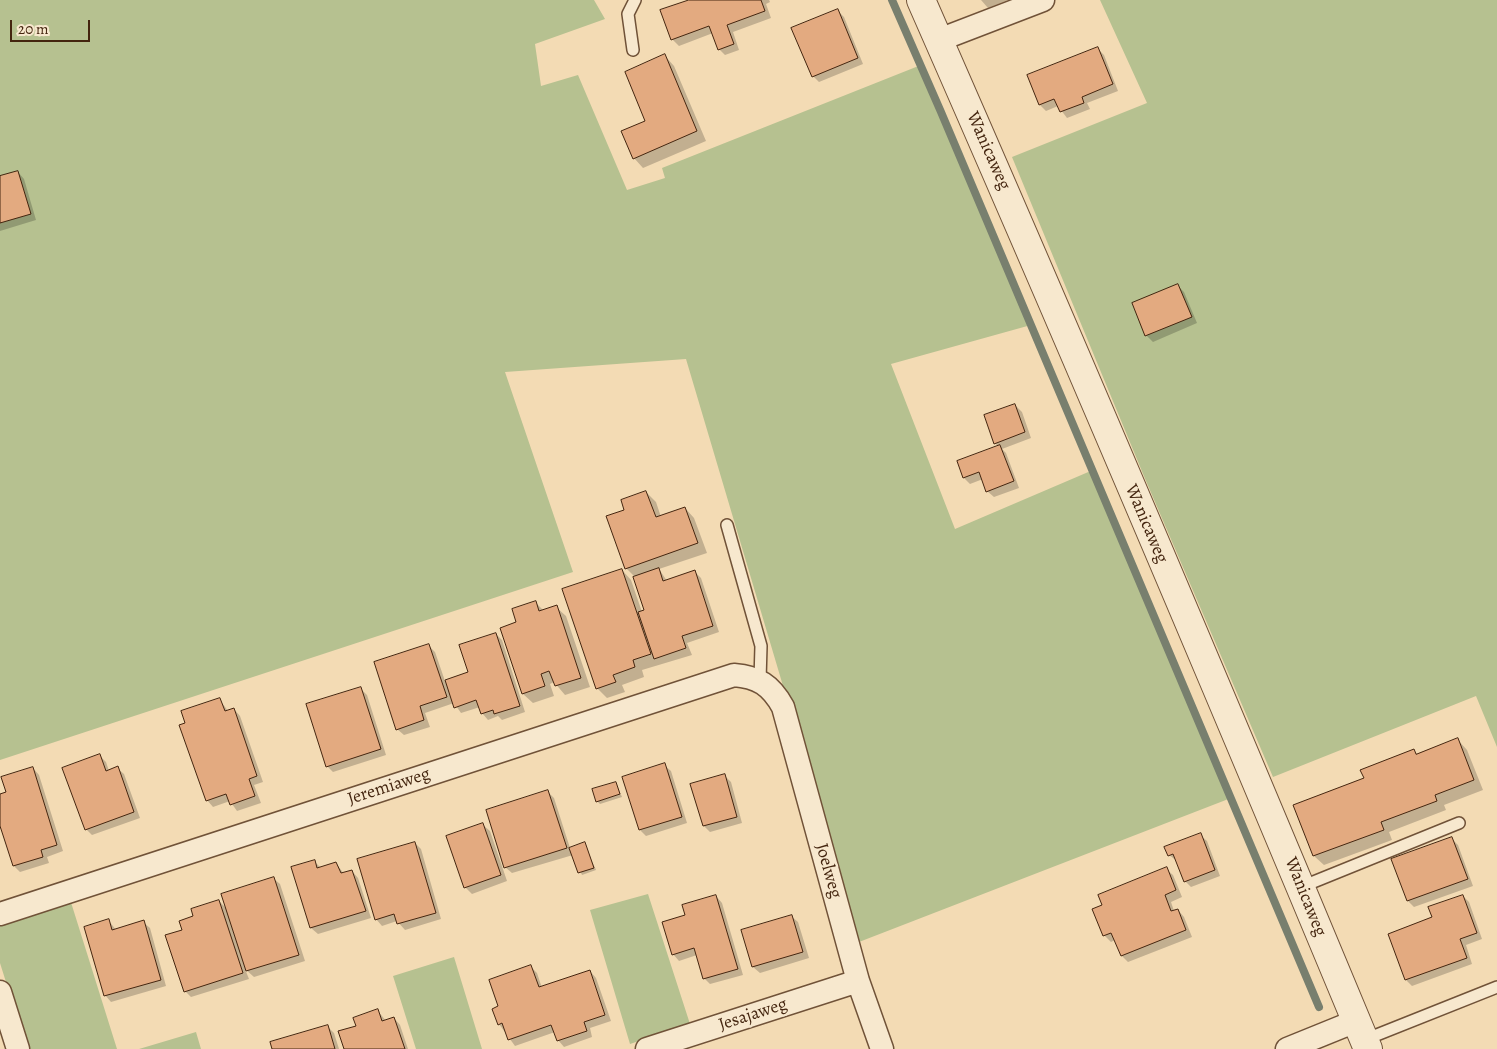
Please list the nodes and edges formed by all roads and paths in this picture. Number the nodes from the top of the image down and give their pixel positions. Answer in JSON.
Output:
{"nodes":[{"id":1,"x":635,"y":0,"type":"edge"},
{"id":2,"x":922,"y":0,"type":"edge"},
{"id":3,"x":1043,"y":0,"type":"edge"},
{"id":4,"x":939,"y":40,"type":"junction"},
{"id":5,"x":633,"y":50,"type":"dead end"},
{"id":6,"x":727,"y":525,"type":"dead end"},
{"id":7,"x":768,"y":686,"type":"junction"},
{"id":8,"x":1459,"y":823,"type":"dead end"},
{"id":9,"x":1301,"y":887,"type":"junction"},
{"id":10,"x":0,"y":914,"type":"edge"},
{"id":11,"x":858,"y":981,"type":"junction"},
{"id":12,"x":1497,"y":987,"type":"edge"},
{"id":13,"x":0,"y":992,"type":"edge"},
{"id":14,"x":1362,"y":1037,"type":"edge"},
{"id":15,"x":18,"y":1049,"type":"edge"},
{"id":16,"x":647,"y":1049,"type":"edge"},
{"id":17,"x":882,"y":1049,"type":"edge"},
{"id":18,"x":1287,"y":1049,"type":"edge"}],
"edges":[{"from":1,"to":5,"type":"lane"},
{"from":2,"to":4,"type":"street","name":"Wanicaweg"},
{"from":3,"to":4,"type":"street"},
{"from":4,"to":9,"type":"street","name":"Wanicaweg"},
{"from":6,"to":7,"type":"lane"},
{"from":7,"to":10,"type":"street","name":"Jeremiaweg"},
{"from":7,"to":11,"type":"street","name":"Joelweg"},
{"from":8,"to":9,"type":"lane"},
{"from":9,"to":14,"type":"street","name":"Wanicaweg"},
{"from":11,"to":16,"type":"street","name":"Jesajaweg"},
{"from":11,"to":17,"type":"street","name":"Joelweg"},
{"from":12,"to":14,"type":"lane"},
{"from":13,"to":15,"type":"street"},
{"from":14,"to":18,"type":"street"}]}
